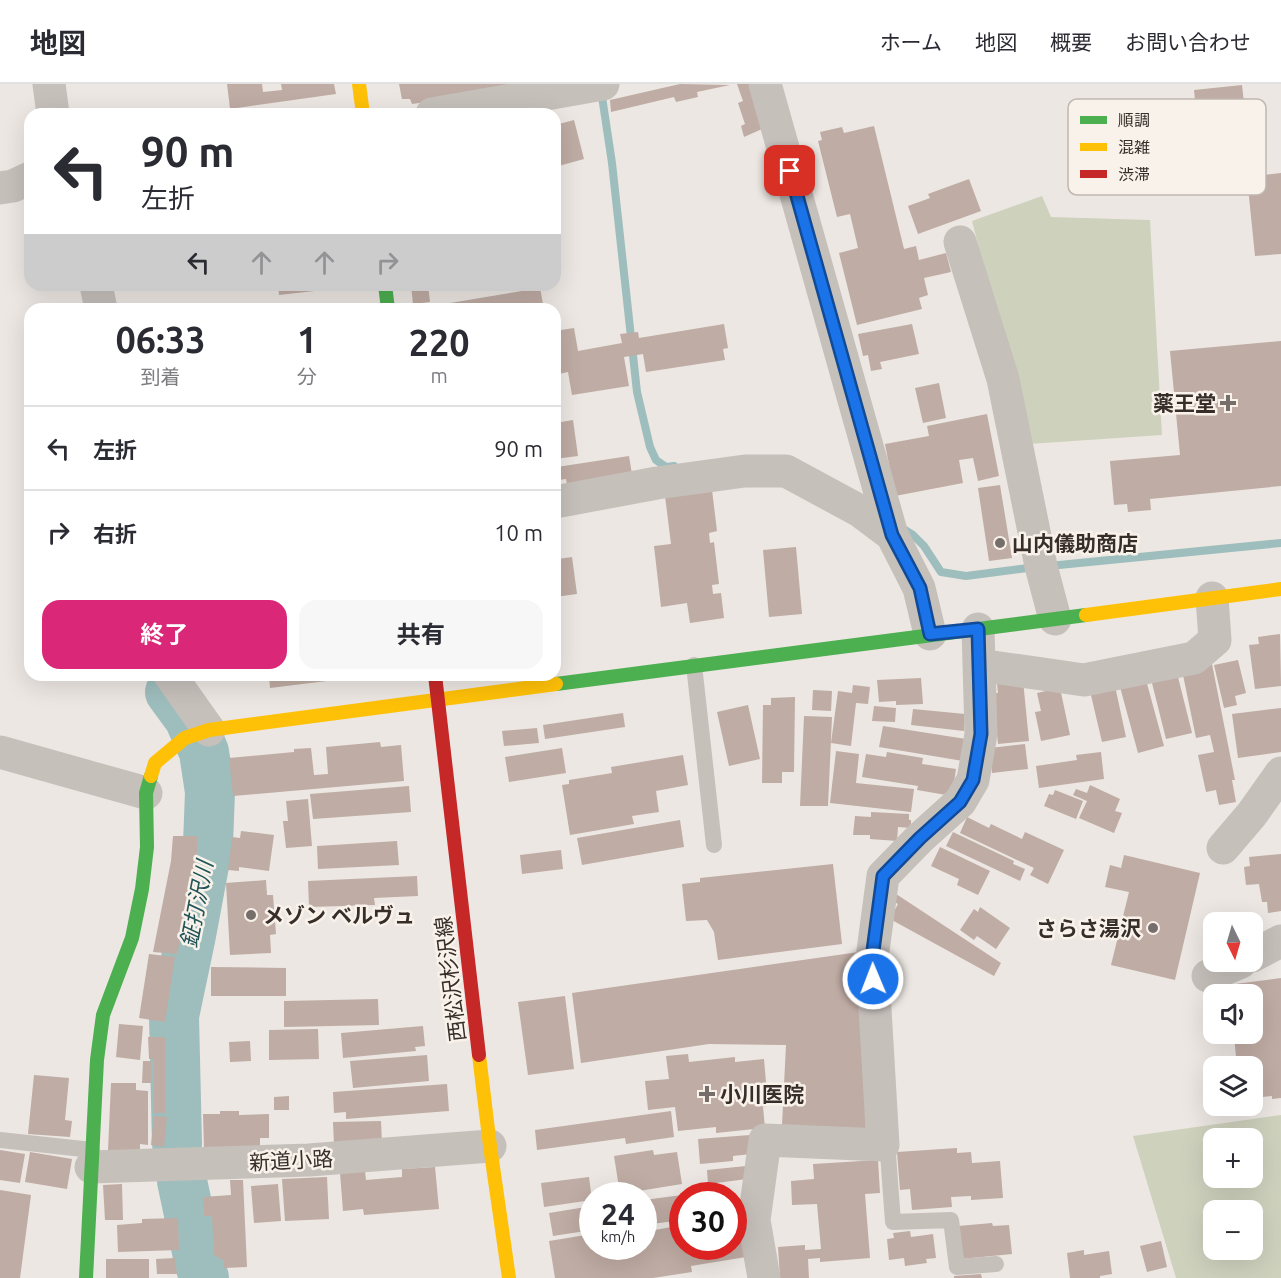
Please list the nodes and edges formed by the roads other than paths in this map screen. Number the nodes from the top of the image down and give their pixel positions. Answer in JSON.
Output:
{"nodes":[{"id":1,"x":49,"y":84,"type":"edge"},
{"id":2,"x":359,"y":84,"type":"edge"},
{"id":3,"x":765,"y":84,"type":"edge"},
{"id":4,"x":592,"y":86,"type":"edge"},
{"id":5,"x":52,"y":108,"type":"edge"},
{"id":6,"x":362,"y":108,"type":"edge"},
{"id":7,"x":466,"y":108,"type":"edge"},
{"id":8,"x":24,"y":181,"type":"edge"},
{"id":9,"x":0,"y":188,"type":"edge"},
{"id":10,"x":960,"y":242,"type":"dead end"},
{"id":11,"x":561,"y":501,"type":"edge"},
{"id":12,"x":892,"y":535,"type":"junction"},
{"id":13,"x":1281,"y":589,"type":"edge"},
{"id":14,"x":1212,"y":598,"type":"junction"},
{"id":15,"x":1055,"y":619,"type":"junction"},
{"id":16,"x":978,"y":629,"type":"junction"},
{"id":17,"x":930,"y":634,"type":"junction"},
{"id":18,"x":694,"y":665,"type":"junction"},
{"id":19,"x":979,"y":665,"type":"junction"},
{"id":20,"x":173,"y":681,"type":"edge"},
{"id":21,"x":436,"y":681,"type":"edge"},
{"id":22,"x":439,"y":699,"type":"junction"},
{"id":23,"x":197,"y":734,"type":"junction"},
{"id":24,"x":0,"y":752,"type":"edge"},
{"id":25,"x":1281,"y":773,"type":"edge"},
{"id":26,"x":146,"y":793,"type":"junction"},
{"id":27,"x":714,"y":845,"type":"dead end"},
{"id":28,"x":1223,"y":848,"type":"dead end"},
{"id":29,"x":1281,"y":941,"type":"edge"},
{"id":30,"x":1263,"y":950,"type":"edge"},
{"id":31,"x":1217,"y":972,"type":"edge"},
{"id":32,"x":1208,"y":976,"type":"dead end"},
{"id":33,"x":0,"y":1140,"type":"edge"},
{"id":34,"x":883,"y":1145,"type":"junction"},
{"id":35,"x":490,"y":1146,"type":"junction"},
{"id":36,"x":92,"y":1158,"type":"junction"},
{"id":37,"x":996,"y":1263,"type":"dead end"},
{"id":38,"x":86,"y":1278,"type":"edge"},
{"id":39,"x":509,"y":1278,"type":"edge"},
{"id":40,"x":764,"y":1278,"type":"edge"}],
"edges":[{"from":1,"to":5,"type":"street"},
{"from":2,"to":6,"type":"street"},
{"from":3,"to":12,"type":"street"},
{"from":4,"to":7,"type":"street"},
{"from":8,"to":9,"type":"street"},
{"from":10,"to":15,"type":"street"},
{"from":11,"to":12,"type":"street"},
{"from":12,"to":17,"type":"street"},
{"from":13,"to":14,"type":"street"},
{"from":14,"to":15,"type":"street"},
{"from":14,"to":19,"type":"street"},
{"from":15,"to":16,"type":"street"},
{"from":16,"to":17,"type":"street"},
{"from":16,"to":19,"type":"street"},
{"from":17,"to":18,"type":"street"},
{"from":18,"to":22,"type":"street"},
{"from":18,"to":27,"type":"lane"},
{"from":19,"to":34,"type":"street"},
{"from":20,"to":23,"type":"street"},
{"from":21,"to":22,"type":"street","name":"西松沢杉沢線"},
{"from":22,"to":23,"type":"street"},
{"from":22,"to":35,"type":"street","name":"西松沢杉沢線"},
{"from":23,"to":26,"type":"street"},
{"from":24,"to":26,"type":"street"},
{"from":25,"to":28,"type":"street"},
{"from":26,"to":36,"type":"street"},
{"from":29,"to":30,"type":"street"},
{"from":31,"to":32,"type":"street"},
{"from":33,"to":36,"type":"lane"},
{"from":34,"to":37,"type":"lane"},
{"from":34,"to":40,"type":"street"},
{"from":35,"to":36,"type":"street","name":"新道小路"},
{"from":35,"to":39,"type":"street","name":"西松沢杉沢線"},
{"from":36,"to":38,"type":"street"}]}
